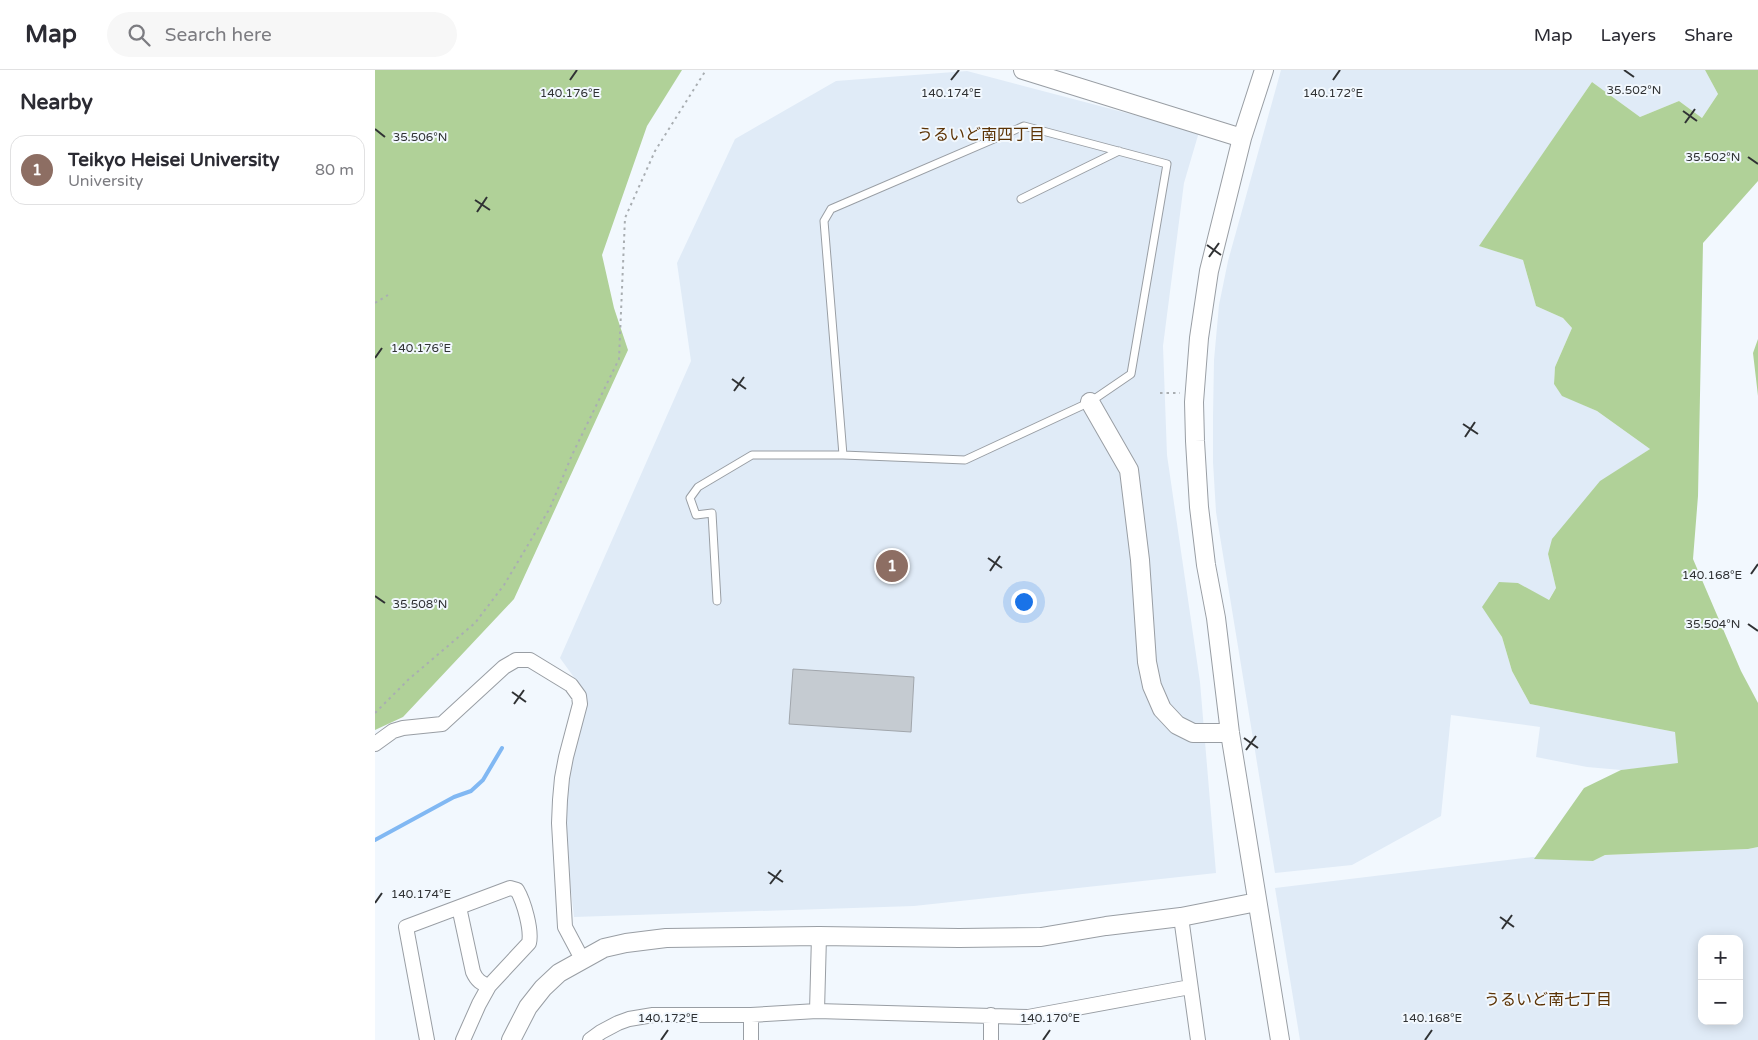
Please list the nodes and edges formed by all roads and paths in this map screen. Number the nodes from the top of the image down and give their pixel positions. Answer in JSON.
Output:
{"nodes":[{"id":1,"x":706,"y":70,"type":"edge"},
{"id":2,"x":1023,"y":70,"type":"edge"},
{"id":3,"x":1264,"y":70,"type":"edge"},
{"id":4,"x":1243,"y":138,"type":"junction"},
{"id":5,"x":1119,"y":152,"type":"junction"},
{"id":6,"x":1021,"y":199,"type":"dead end"},
{"id":7,"x":388,"y":295,"type":"dead end"},
{"id":8,"x":375,"y":303,"type":"edge"},
{"id":9,"x":1195,"y":392,"type":"junction"},
{"id":10,"x":1160,"y":393,"type":"dead end"},
{"id":11,"x":1090,"y":402,"type":"junction"},
{"id":12,"x":843,"y":455,"type":"junction"},
{"id":13,"x":717,"y":601,"type":"dead end"},
{"id":14,"x":375,"y":713,"type":"edge"},
{"id":15,"x":1230,"y":732,"type":"junction"},
{"id":16,"x":375,"y":744,"type":"edge"},
{"id":17,"x":1257,"y":902,"type":"junction"},
{"id":18,"x":459,"y":907,"type":"junction"},
{"id":19,"x":1181,"y":917,"type":"junction"},
{"id":20,"x":819,"y":936,"type":"junction"},
{"id":21,"x":582,"y":959,"type":"junction"},
{"id":22,"x":489,"y":986,"type":"junction"},
{"id":23,"x":1190,"y":987,"type":"junction"},
{"id":24,"x":817,"y":1012,"type":"junction"},
{"id":25,"x":751,"y":1014,"type":"junction"},
{"id":26,"x":991,"y":1016,"type":"junction"},
{"id":27,"x":427,"y":1040,"type":"edge"},
{"id":28,"x":463,"y":1040,"type":"edge"},
{"id":29,"x":511,"y":1040,"type":"edge"},
{"id":30,"x":590,"y":1040,"type":"edge"},
{"id":31,"x":751,"y":1040,"type":"edge"},
{"id":32,"x":991,"y":1040,"type":"edge"},
{"id":33,"x":1199,"y":1040,"type":"edge"},
{"id":34,"x":1280,"y":1040,"type":"edge"}],
"edges":[{"from":1,"to":14,"type":"path"},
{"from":2,"to":4,"type":"street"},
{"from":3,"to":4,"type":"street"},
{"from":4,"to":9,"type":"street"},
{"from":5,"to":6,"type":"lane"},
{"from":5,"to":11,"type":"lane"},
{"from":5,"to":12,"type":"lane"},
{"from":7,"to":8,"type":"path"},
{"from":9,"to":10,"type":"path"},
{"from":9,"to":15,"type":"street"},
{"from":11,"to":12,"type":"lane"},
{"from":11,"to":15,"type":"street"},
{"from":12,"to":13,"type":"lane"},
{"from":15,"to":17,"type":"street"},
{"from":16,"to":21,"type":"street"},
{"from":17,"to":19,"type":"street"},
{"from":17,"to":34,"type":"street"},
{"from":18,"to":22,"type":"street"},
{"from":18,"to":22,"type":"street"},
{"from":18,"to":27,"type":"street"},
{"from":19,"to":20,"type":"street"},
{"from":19,"to":23,"type":"street"},
{"from":20,"to":21,"type":"street"},
{"from":20,"to":24,"type":"street"},
{"from":21,"to":29,"type":"street"},
{"from":22,"to":28,"type":"street"},
{"from":23,"to":26,"type":"street"},
{"from":23,"to":33,"type":"street"},
{"from":24,"to":25,"type":"street"},
{"from":24,"to":26,"type":"street"},
{"from":25,"to":30,"type":"street"},
{"from":25,"to":31,"type":"street"},
{"from":26,"to":32,"type":"street"}]}
